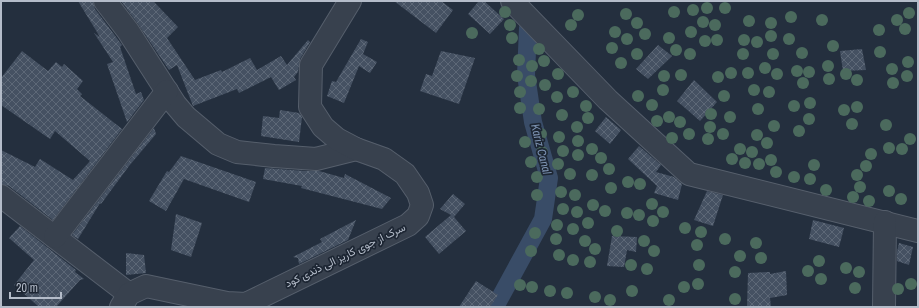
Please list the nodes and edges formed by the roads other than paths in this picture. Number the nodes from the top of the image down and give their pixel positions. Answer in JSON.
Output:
{"nodes":[{"id":1,"x":105,"y":1,"type":"edge"},
{"id":2,"x":350,"y":1,"type":"edge"},
{"id":3,"x":512,"y":1,"type":"edge"},
{"id":4,"x":167,"y":91,"type":"junction"},
{"id":5,"x":356,"y":149,"type":"junction"},
{"id":6,"x":1,"y":196,"type":"edge"},
{"id":7,"x":885,"y":222,"type":"junction"},
{"id":8,"x":918,"y":231,"type":"edge"},
{"id":9,"x":54,"y":237,"type":"junction"},
{"id":10,"x":125,"y":301,"type":"edge"},
{"id":11,"x":246,"y":304,"type":"junction"},
{"id":12,"x":275,"y":307,"type":"edge"},
{"id":13,"x":884,"y":307,"type":"edge"}],
"edges":[{"from":1,"to":4,"type":"street"},
{"from":2,"to":5,"type":"street","name":"سرک از جوی کاریز الی ذندی کود"},
{"from":3,"to":7,"type":"street"},
{"from":4,"to":5,"type":"street"},
{"from":4,"to":9,"type":"street"},
{"from":5,"to":11,"type":"street","name":"سرک از جوی کاریز الی ذندی کود"},
{"from":6,"to":9,"type":"street"},
{"from":7,"to":8,"type":"street"},
{"from":7,"to":13,"type":"street"},
{"from":9,"to":10,"type":"street"},
{"from":10,"to":11,"type":"street","name":"سرک از جوی کاریز الی ذندی کود"},
{"from":11,"to":12,"type":"street"}]}
